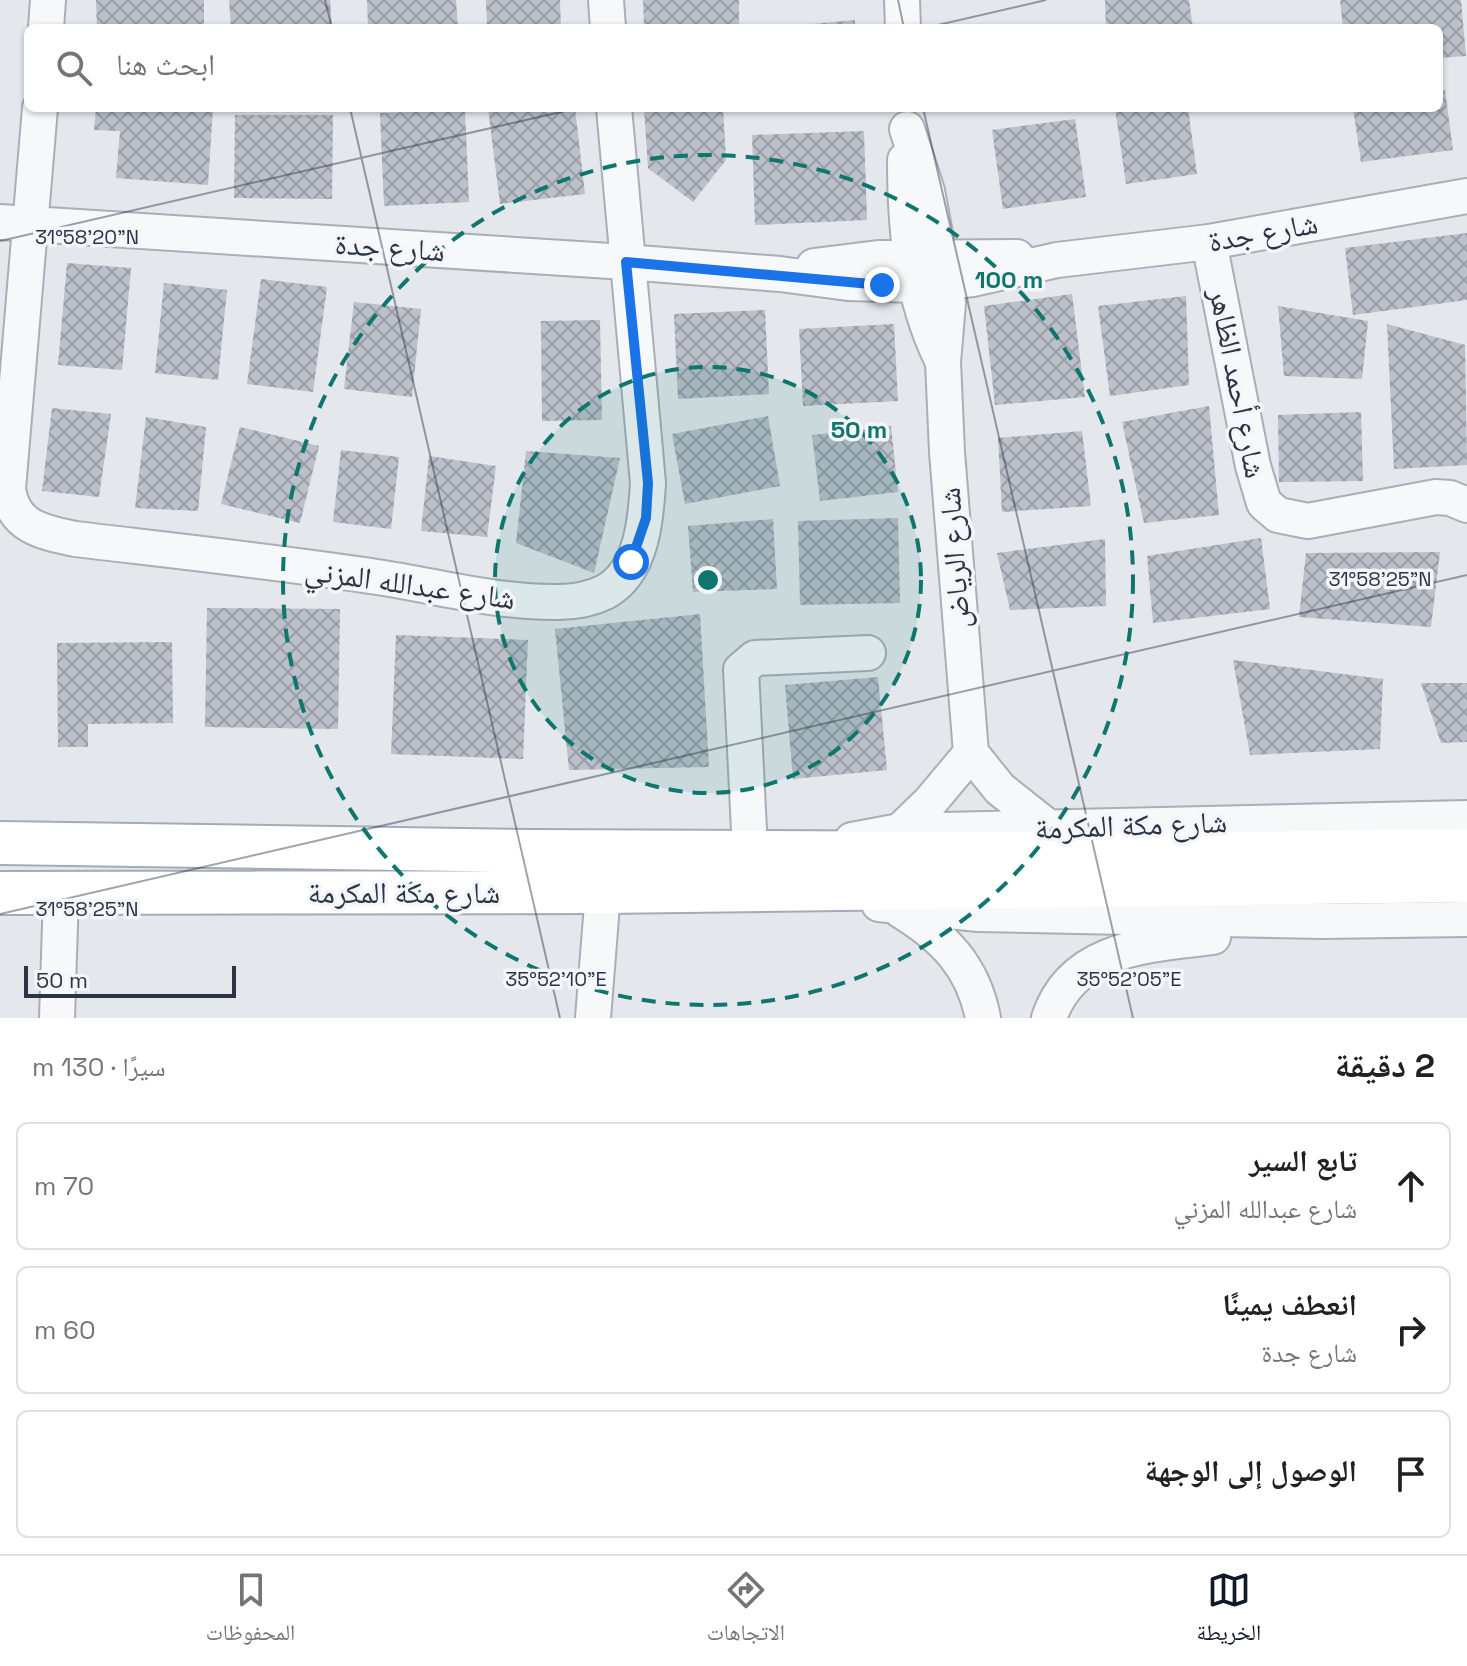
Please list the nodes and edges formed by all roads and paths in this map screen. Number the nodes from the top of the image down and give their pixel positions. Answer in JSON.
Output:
{"nodes":[{"id":1,"x":48,"y":0,"type":"edge"},
{"id":2,"x":606,"y":0,"type":"edge"},
{"id":3,"x":902,"y":0,"type":"edge"},
{"id":4,"x":46,"y":24,"type":"edge"},
{"id":5,"x":608,"y":24,"type":"edge"},
{"id":6,"x":903,"y":24,"type":"edge"},
{"id":7,"x":39,"y":112,"type":"edge"},
{"id":8,"x":614,"y":112,"type":"edge"},
{"id":9,"x":907,"y":118,"type":"edge"},
{"id":10,"x":1467,"y":196,"type":"edge"},
{"id":11,"x":16,"y":223,"type":"edge"},
{"id":12,"x":1209,"y":242,"type":"junction"},
{"id":13,"x":1057,"y":260,"type":"junction"},
{"id":14,"x":626,"y":262,"type":"junction"},
{"id":15,"x":928,"y":270,"type":"junction"},
{"id":16,"x":1001,"y":273,"type":"junction"},
{"id":17,"x":948,"y":323,"type":"junction"},
{"id":18,"x":943,"y":362,"type":"junction"},
{"id":19,"x":1467,"y":505,"type":"edge"},
{"id":20,"x":868,"y":653,"type":"dead end"},
{"id":21,"x":971,"y":753,"type":"junction"},
{"id":22,"x":1467,"y":818,"type":"edge"},
{"id":23,"x":1048,"y":827,"type":"junction"},
{"id":24,"x":900,"y":831,"type":"junction"},
{"id":25,"x":0,"y":843,"type":"edge"},
{"id":26,"x":750,"y":850,"type":"junction"},
{"id":27,"x":1467,"y":850,"type":"edge"},
{"id":28,"x":803,"y":868,"type":"junction"},
{"id":29,"x":1467,"y":881,"type":"edge"},
{"id":30,"x":603,"y":892,"type":"junction"},
{"id":31,"x":0,"y":893,"type":"edge"},
{"id":32,"x":61,"y":893,"type":"junction"},
{"id":33,"x":892,"y":906,"type":"junction"},
{"id":34,"x":1467,"y":919,"type":"edge"},
{"id":35,"x":1322,"y":921,"type":"junction"},
{"id":36,"x":57,"y":1018,"type":"edge"},
{"id":37,"x":593,"y":1018,"type":"edge"},
{"id":38,"x":983,"y":1018,"type":"edge"},
{"id":39,"x":1049,"y":1018,"type":"edge"}],
"edges":[{"from":1,"to":4,"type":"street"},
{"from":2,"to":5,"type":"street"},
{"from":3,"to":6,"type":"street"},
{"from":7,"to":11,"type":"street","name":"شارع عبدالله المزني"},
{"from":8,"to":14,"type":"street","name":"شارع عبدالله المزني"},
{"from":9,"to":15,"type":"street","name":"شارع الرياض"},
{"from":10,"to":12,"type":"street","name":"شارع جدة"},
{"from":11,"to":14,"type":"street","name":"شارع جدة"},
{"from":11,"to":14,"type":"street","name":"شارع عبدالله المزني"},
{"from":12,"to":13,"type":"street","name":"شارع جدة"},
{"from":12,"to":19,"type":"street","name":"شارع أحمد الظاهر"},
{"from":13,"to":15,"type":"street","name":"شارع جدة"},
{"from":13,"to":16,"type":"street","name":"شارع جدة"},
{"from":14,"to":15,"type":"street","name":"شارع جدة"},
{"from":15,"to":16,"type":"street","name":"شارع جدة"},
{"from":15,"to":17,"type":"street","name":"شارع الرياض"},
{"from":15,"to":18,"type":"street","name":"شارع الرياض"},
{"from":16,"to":17,"type":"street"},
{"from":17,"to":18,"type":"street","name":"شارع الرياض"},
{"from":18,"to":21,"type":"street","name":"شارع الرياض"},
{"from":20,"to":26,"type":"street"},
{"from":21,"to":23,"type":"street"},
{"from":21,"to":24,"type":"street"},
{"from":22,"to":23,"type":"street","name":"شارع مكة المكرمة"},
{"from":23,"to":24,"type":"street","name":"شارع مكة المكرمة"},
{"from":24,"to":28,"type":"street","name":"شارع مكة المكرمة"},
{"from":25,"to":26,"type":"main road","name":"شارع مكة المكرمة"},
{"from":26,"to":28,"type":"main road","name":"شارع مكة المكرمة"},
{"from":27,"to":28,"type":"main road","name":"شارع مكة المكرمة"},
{"from":28,"to":29,"type":"main road","name":"شارع مكة المكرمة"},
{"from":28,"to":30,"type":"main road","name":"شارع مكة المكرمة"},
{"from":28,"to":33,"type":"street","name":"شارع مكة المكرمة"},
{"from":30,"to":32,"type":"main road","name":"شارع مكة المكرمة"},
{"from":30,"to":37,"type":"street"},
{"from":31,"to":32,"type":"main road","name":"شارع مكة المكرمة"},
{"from":32,"to":36,"type":"street"},
{"from":33,"to":35,"type":"street","name":"شارع مكة المكرمة"},
{"from":33,"to":38,"type":"street"},
{"from":34,"to":35,"type":"street","name":"شارع مكة المكرمة"},
{"from":35,"to":39,"type":"street"}]}
